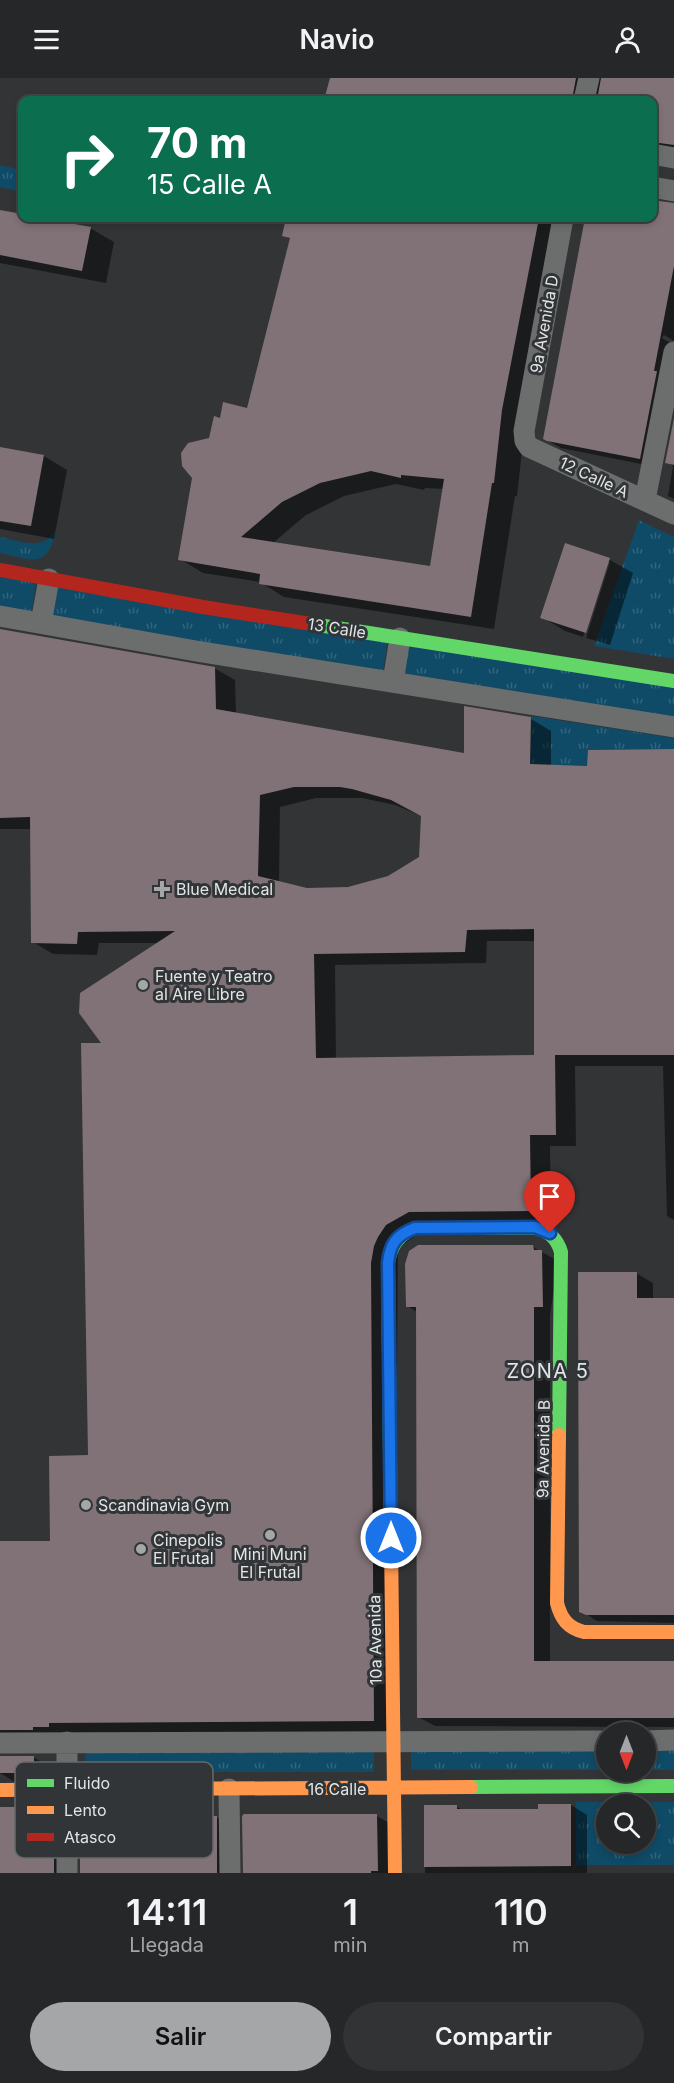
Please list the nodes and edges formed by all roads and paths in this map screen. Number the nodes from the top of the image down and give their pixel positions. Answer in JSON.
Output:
{"nodes":[{"id":1,"x":589,"y":78,"type":"edge"},
{"id":2,"x":585,"y":96,"type":"edge"},
{"id":3,"x":657,"y":155,"type":"edge"},
{"id":4,"x":674,"y":158,"type":"edge"},
{"id":5,"x":657,"y":188,"type":"edge"},
{"id":6,"x":674,"y":191,"type":"edge"},
{"id":7,"x":562,"y":222,"type":"edge"},
{"id":8,"x":674,"y":352,"type":"edge"},
{"id":9,"x":524,"y":431,"type":"joint"},
{"id":10,"x":645,"y":500,"type":"junction"},
{"id":11,"x":674,"y":514,"type":"edge"},
{"id":12,"x":0,"y":570,"type":"edge"},
{"id":13,"x":49,"y":579,"type":"junction"},
{"id":14,"x":0,"y":616,"type":"edge"},
{"id":15,"x":41,"y":623,"type":"junction"},
{"id":16,"x":400,"y":638,"type":"junction"},
{"id":17,"x":674,"y":681,"type":"edge"},
{"id":18,"x":393,"y":682,"type":"junction"},
{"id":19,"x":674,"y":727,"type":"edge"},
{"id":20,"x":561,"y":1252,"type":"joint"},
{"id":21,"x":674,"y":1632,"type":"edge"},
{"id":22,"x":393,"y":1740,"type":"junction"},
{"id":23,"x":674,"y":1740,"type":"edge"},
{"id":24,"x":596,"y":1741,"type":"edge"},
{"id":25,"x":656,"y":1741,"type":"edge"},
{"id":26,"x":67,"y":1742,"type":"junction"},
{"id":27,"x":0,"y":1743,"type":"edge"},
{"id":28,"x":67,"y":1762,"type":"edge"},
{"id":29,"x":674,"y":1786,"type":"edge"},
{"id":30,"x":213,"y":1789,"type":"edge"},
{"id":31,"x":229,"y":1789,"type":"junction"},
{"id":32,"x":394,"y":1789,"type":"junction"},
{"id":33,"x":230,"y":1873,"type":"edge"},
{"id":34,"x":395,"y":1873,"type":"edge"}],
"edges":[{"from":1,"to":2,"type":"street"},
{"from":3,"to":4,"type":"street"},
{"from":5,"to":6,"type":"street"},
{"from":7,"to":9,"type":"street","name":"9a Avenida D"},
{"from":8,"to":10,"type":"street"},
{"from":9,"to":10,"type":"street","name":"12 Calle A"},
{"from":10,"to":11,"type":"street","name":"12 Calle A"},
{"from":12,"to":13,"type":"street","name":"13 Calle"},
{"from":13,"to":15,"type":"street"},
{"from":13,"to":16,"type":"street","name":"13 Calle"},
{"from":14,"to":15,"type":"street"},
{"from":15,"to":18,"type":"street"},
{"from":16,"to":17,"type":"street","name":"13 Calle"},
{"from":16,"to":18,"type":"street"},
{"from":18,"to":19,"type":"street"},
{"from":20,"to":21,"type":"street","name":"9a Avenida B"},
{"from":20,"to":22,"type":"street","name":"10a Avenida"},
{"from":22,"to":24,"type":"street"},
{"from":22,"to":26,"type":"street"},
{"from":22,"to":32,"type":"street","name":"10a Avenida"},
{"from":23,"to":25,"type":"street"},
{"from":26,"to":27,"type":"street"},
{"from":26,"to":28,"type":"street"},
{"from":29,"to":32,"type":"street","name":"16 Calle"},
{"from":30,"to":31,"type":"street","name":"16 Calle"},
{"from":31,"to":32,"type":"street","name":"16 Calle"},
{"from":31,"to":33,"type":"street"},
{"from":32,"to":34,"type":"street","name":"10a Avenida"}]}
